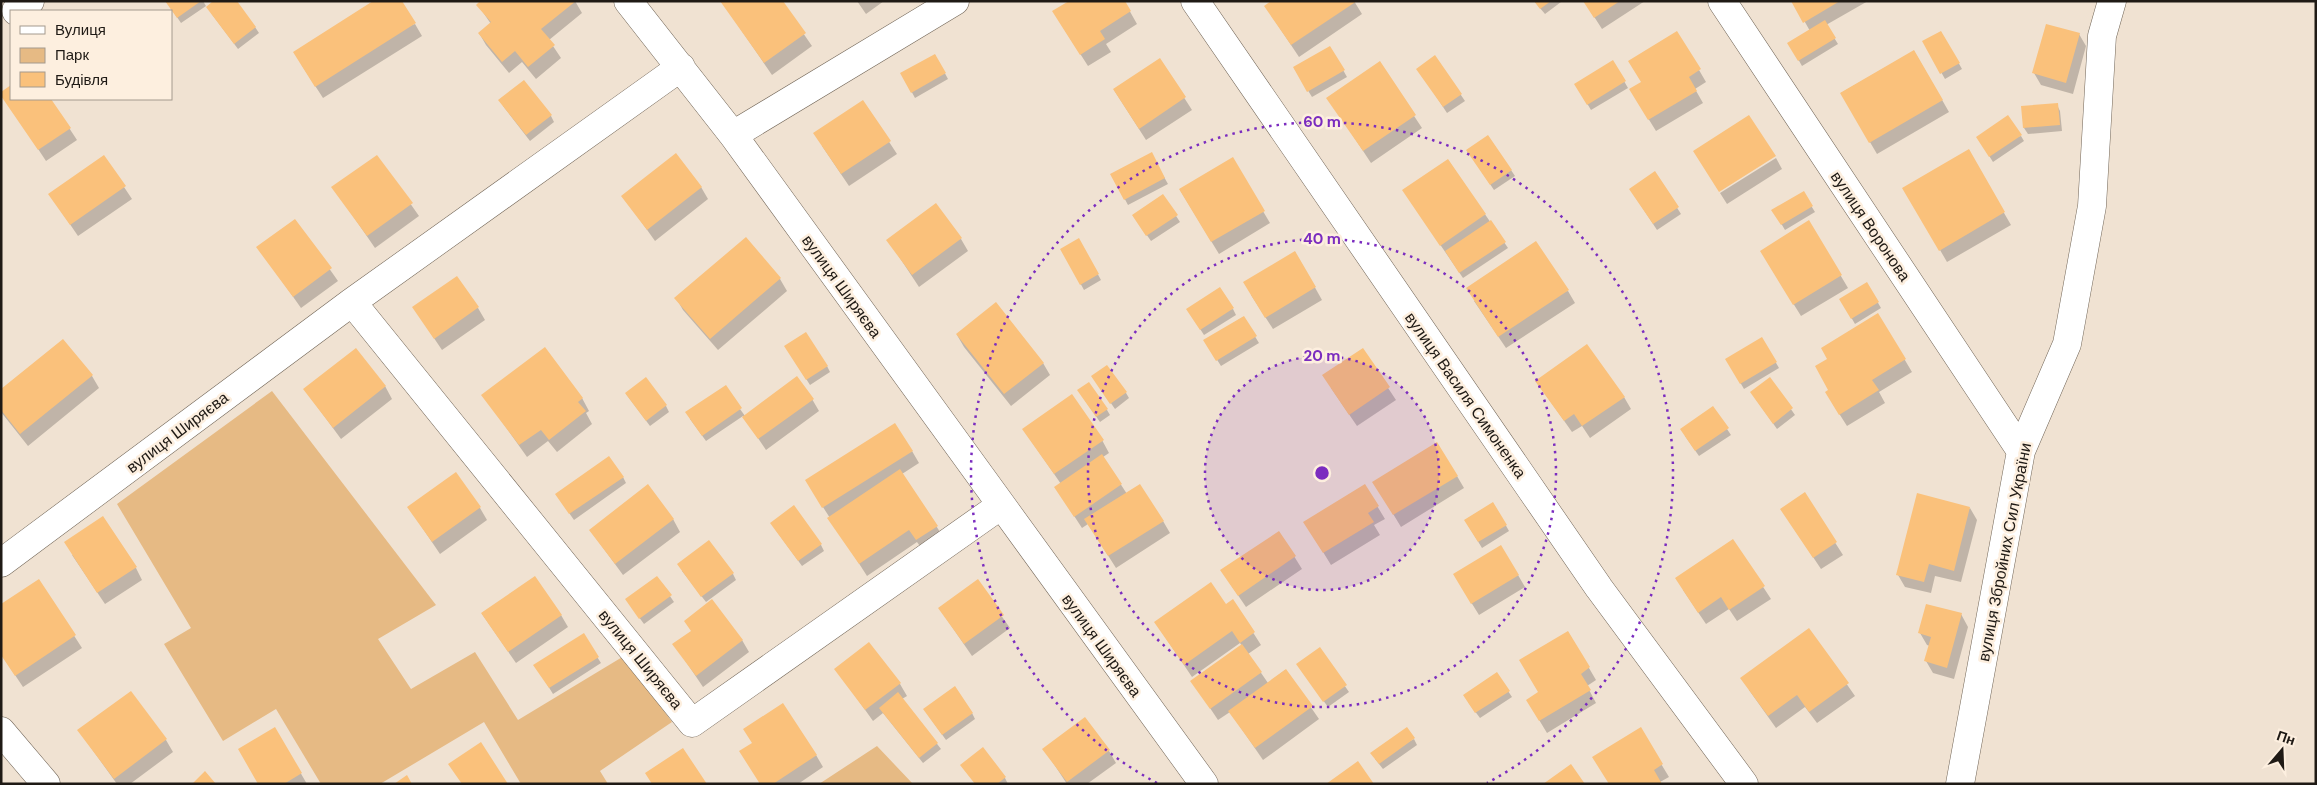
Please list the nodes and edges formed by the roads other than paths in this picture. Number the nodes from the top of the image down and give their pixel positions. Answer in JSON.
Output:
{"nodes":[{"id":1,"x":30,"y":1,"type":"edge"},
{"id":2,"x":628,"y":1,"type":"edge"},
{"id":3,"x":955,"y":1,"type":"edge"},
{"id":4,"x":1195,"y":1,"type":"edge"},
{"id":5,"x":1722,"y":1,"type":"edge"},
{"id":6,"x":2112,"y":1,"type":"edge"},
{"id":7,"x":17,"y":10,"type":"edge"},
{"id":8,"x":681,"y":67,"type":"junction"},
{"id":9,"x":733,"y":135,"type":"junction"},
{"id":10,"x":352,"y":302,"type":"junction"},
{"id":11,"x":2021,"y":451,"type":"junction"},
{"id":12,"x":1000,"y":506,"type":"junction"},
{"id":13,"x":1,"y":563,"type":"edge"},
{"id":14,"x":1,"y":731,"type":"edge"},
{"id":15,"x":46,"y":784,"type":"edge"},
{"id":16,"x":1204,"y":784,"type":"edge"},
{"id":17,"x":1744,"y":784,"type":"edge"},
{"id":18,"x":1960,"y":784,"type":"edge"}],
"edges":[{"from":1,"to":7,"type":"street"},
{"from":2,"to":8,"type":"street","name":"вулиця Ширяєва"},
{"from":3,"to":9,"type":"street"},
{"from":4,"to":17,"type":"street","name":"вулиця Василя Симоненка"},
{"from":5,"to":11,"type":"street","name":"вулиця Воронова"},
{"from":6,"to":11,"type":"street","name":"вулиця Збройних Сил України"},
{"from":8,"to":9,"type":"street","name":"вулиця Ширяєва"},
{"from":8,"to":10,"type":"street","name":"вулиця Ширяєва"},
{"from":9,"to":12,"type":"street","name":"вулиця Ширяєва"},
{"from":10,"to":12,"type":"street","name":"вулиця Ширяєва"},
{"from":10,"to":13,"type":"street","name":"вулиця Ширяєва"},
{"from":11,"to":18,"type":"street","name":"вулиця Збройних Сил України"},
{"from":12,"to":16,"type":"street","name":"вулиця Ширяєва"},
{"from":14,"to":15,"type":"street"}]}
